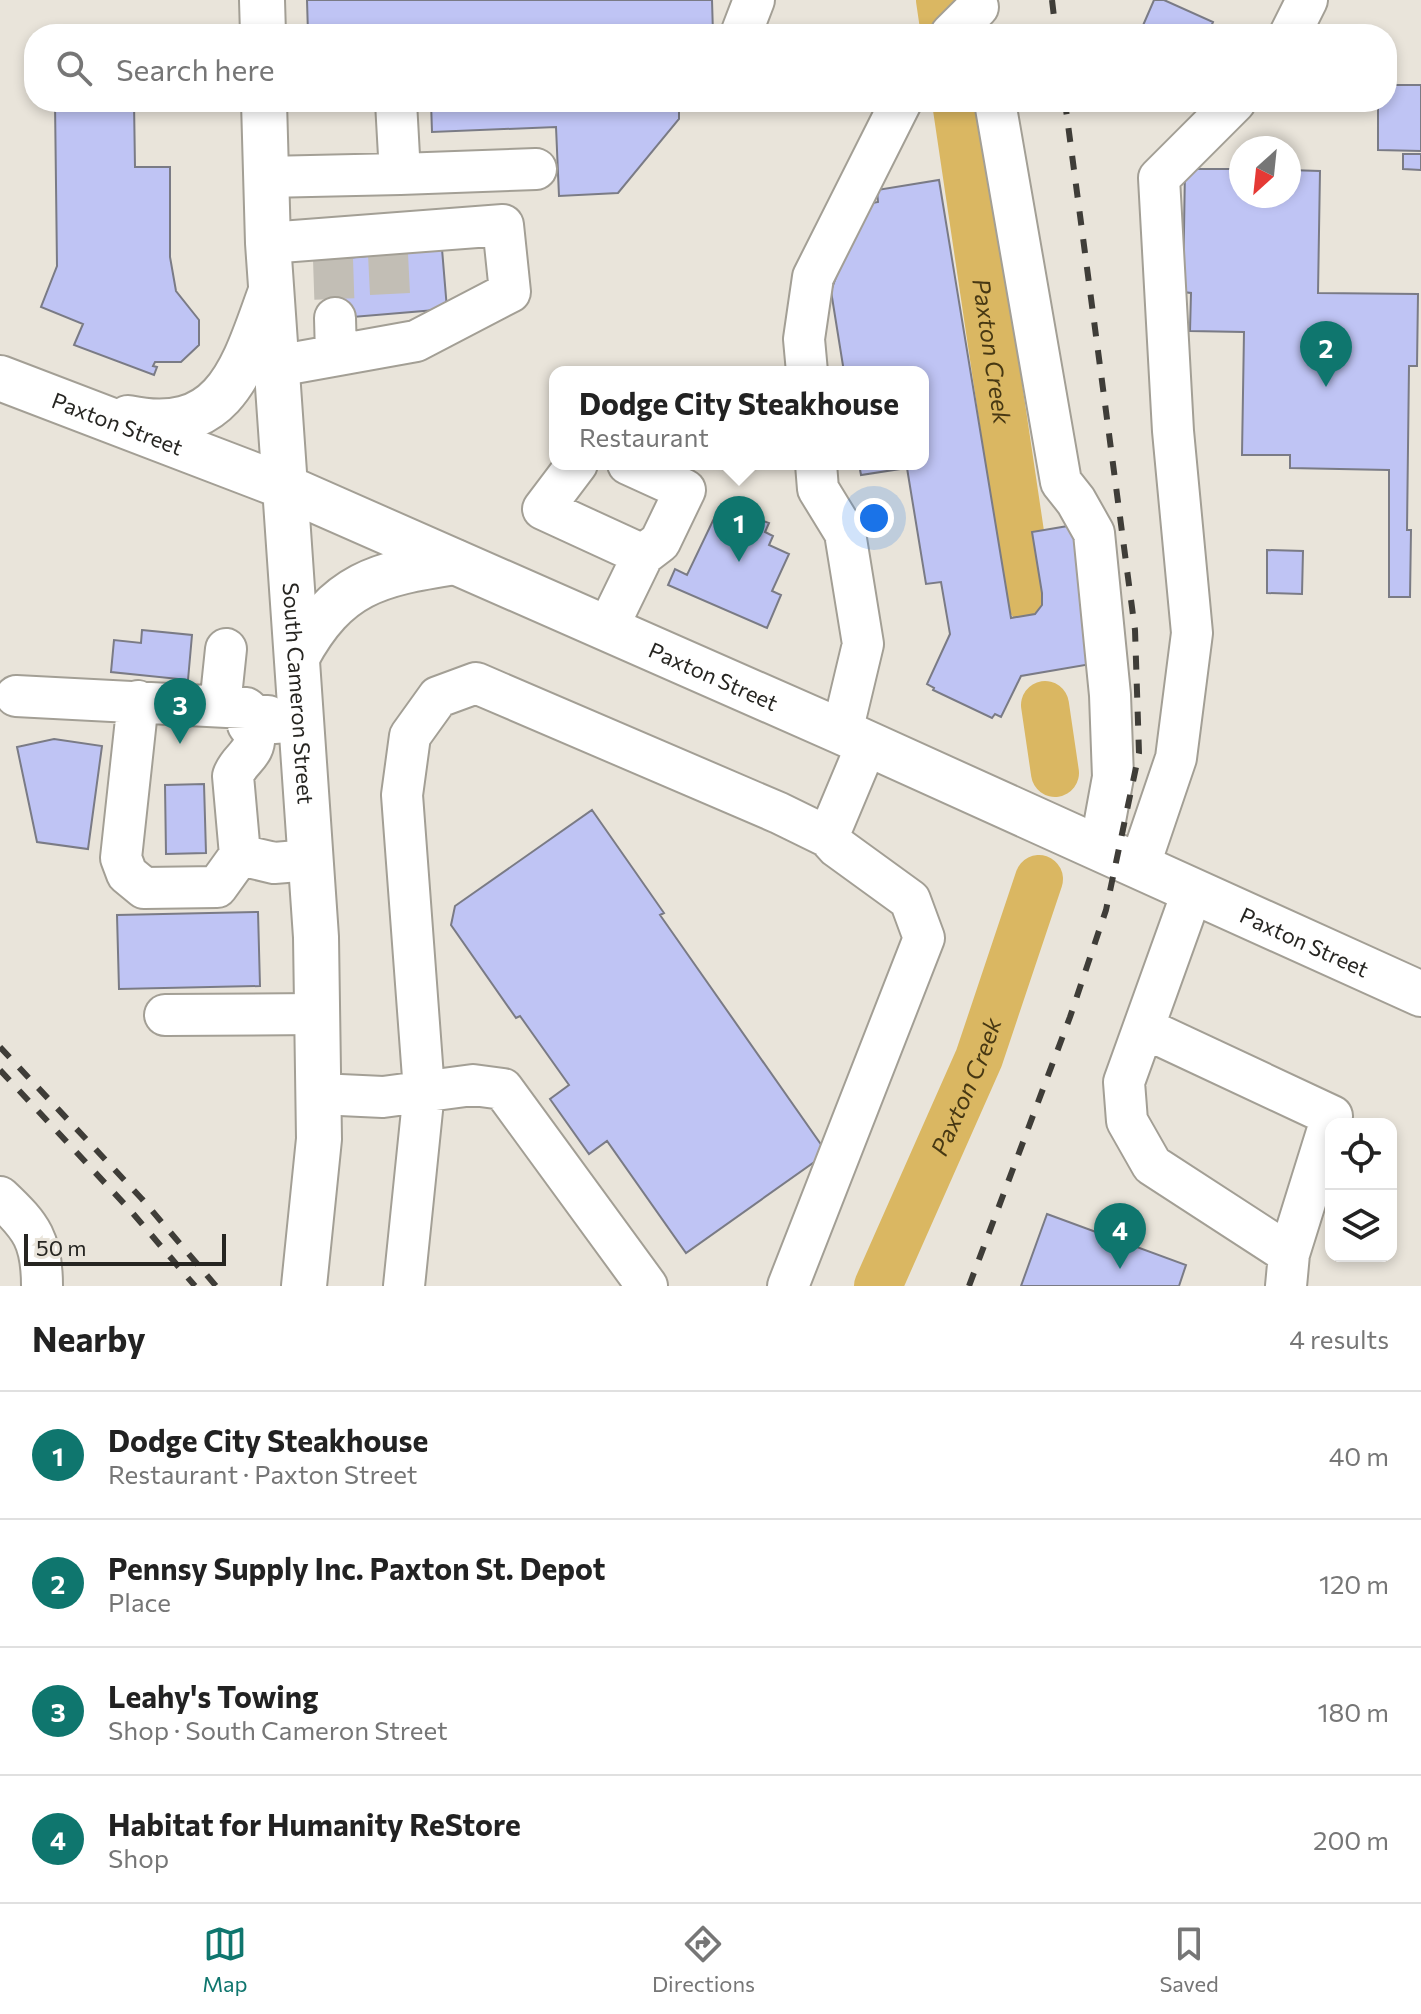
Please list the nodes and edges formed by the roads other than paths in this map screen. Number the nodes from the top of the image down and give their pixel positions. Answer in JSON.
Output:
{"nodes":[{"id":1,"x":262,"y":0,"type":"edge"},
{"id":2,"x":754,"y":0,"type":"edge"},
{"id":3,"x":1307,"y":0,"type":"edge"},
{"id":4,"x":263,"y":24,"type":"edge"},
{"id":5,"x":745,"y":24,"type":"edge"},
{"id":6,"x":1295,"y":24,"type":"edge"},
{"id":7,"x":264,"y":112,"type":"edge"},
{"id":8,"x":397,"y":112,"type":"edge"},
{"id":9,"x":896,"y":112,"type":"edge"},
{"id":10,"x":997,"y":112,"type":"edge"},
{"id":11,"x":1225,"y":112,"type":"edge"},
{"id":12,"x":536,"y":169,"type":"dead end"},
{"id":13,"x":400,"y":174,"type":"junction"},
{"id":14,"x":266,"y":177,"type":"junction"},
{"id":15,"x":268,"y":243,"type":"junction"},
{"id":16,"x":271,"y":291,"type":"junction"},
{"id":17,"x":277,"y":366,"type":"junction"},
{"id":18,"x":806,"y":366,"type":"edge"},
{"id":19,"x":0,"y":378,"type":"edge"},
{"id":20,"x":76,"y":407,"type":"junction"},
{"id":21,"x":572,"y":470,"type":"edge"},
{"id":22,"x":641,"y":470,"type":"edge"},
{"id":23,"x":816,"y":470,"type":"edge"},
{"id":24,"x":285,"y":487,"type":"junction"},
{"id":25,"x":643,"y":555,"type":"junction"},
{"id":26,"x":455,"y":562,"type":"junction"},
{"id":27,"x":607,"y":629,"type":"junction"},
{"id":28,"x":226,"y":649,"type":"dead end"},
{"id":29,"x":297,"y":657,"type":"junction"},
{"id":30,"x":16,"y":696,"type":"dead end"},
{"id":31,"x":138,"y":701,"type":"junction"},
{"id":32,"x":261,"y":720,"type":"junction"},
{"id":33,"x":855,"y":738,"type":"junction"},
{"id":34,"x":828,"y":837,"type":"junction"},
{"id":35,"x":1100,"y":848,"type":"junction"},
{"id":36,"x":240,"y":855,"type":"junction"},
{"id":37,"x":311,"y":860,"type":"junction"},
{"id":38,"x":1139,"y":867,"type":"junction"},
{"id":39,"x":1193,"y":890,"type":"junction"},
{"id":40,"x":1421,"y":994,"type":"edge"},
{"id":41,"x":318,"y":1014,"type":"junction"},
{"id":42,"x":165,"y":1015,"type":"dead end"},
{"id":43,"x":1144,"y":1028,"type":"junction"},
{"id":44,"x":424,"y":1091,"type":"junction"},
{"id":45,"x":319,"y":1094,"type":"junction"},
{"id":46,"x":0,"y":1197,"type":"edge"},
{"id":47,"x":1287,"y":1270,"type":"edge"},
{"id":48,"x":42,"y":1286,"type":"edge"},
{"id":49,"x":304,"y":1286,"type":"edge"},
{"id":50,"x":404,"y":1286,"type":"edge"},
{"id":51,"x":647,"y":1286,"type":"edge"},
{"id":52,"x":788,"y":1286,"type":"edge"}],
"edges":[{"from":1,"to":4,"type":"main road"},
{"from":2,"to":5,"type":"lane"},
{"from":3,"to":6,"type":"lane"},
{"from":7,"to":14,"type":"main road","name":"South Cameron Street"},
{"from":8,"to":13,"type":"lane"},
{"from":9,"to":18,"type":"lane"},
{"from":10,"to":35,"type":"lane"},
{"from":11,"to":38,"type":"lane"},
{"from":12,"to":13,"type":"lane"},
{"from":13,"to":14,"type":"lane"},
{"from":14,"to":15,"type":"main road","name":"South Cameron Street"},
{"from":15,"to":16,"type":"main road","name":"South Cameron Street"},
{"from":15,"to":17,"type":"lane"},
{"from":16,"to":17,"type":"main road","name":"South Cameron Street"},
{"from":16,"to":20,"type":"main road"},
{"from":17,"to":24,"type":"main road","name":"South Cameron Street"},
{"from":19,"to":20,"type":"main road","name":"Paxton Street"},
{"from":20,"to":24,"type":"main road","name":"Paxton Street"},
{"from":21,"to":25,"type":"lane"},
{"from":22,"to":25,"type":"lane"},
{"from":23,"to":33,"type":"lane"},
{"from":24,"to":26,"type":"main road","name":"Paxton Street"},
{"from":24,"to":29,"type":"main road","name":"South Cameron Street"},
{"from":25,"to":27,"type":"lane"},
{"from":26,"to":27,"type":"main road","name":"Paxton Street"},
{"from":26,"to":29,"type":"main road"},
{"from":27,"to":33,"type":"main road","name":"Paxton Street"},
{"from":28,"to":32,"type":"lane"},
{"from":29,"to":32,"type":"main road","name":"South Cameron Street"},
{"from":30,"to":31,"type":"lane"},
{"from":31,"to":32,"type":"lane"},
{"from":31,"to":36,"type":"lane"},
{"from":32,"to":36,"type":"lane"},
{"from":32,"to":37,"type":"main road","name":"South Cameron Street"},
{"from":33,"to":34,"type":"lane"},
{"from":33,"to":35,"type":"main road","name":"Paxton Street"},
{"from":34,"to":44,"type":"lane"},
{"from":34,"to":52,"type":"lane"},
{"from":35,"to":38,"type":"main road","name":"Paxton Street"},
{"from":36,"to":37,"type":"lane"},
{"from":37,"to":41,"type":"main road","name":"South Cameron Street"},
{"from":38,"to":39,"type":"main road","name":"Paxton Street"},
{"from":39,"to":40,"type":"main road","name":"Paxton Street"},
{"from":39,"to":43,"type":"lane"},
{"from":41,"to":42,"type":"lane"},
{"from":41,"to":45,"type":"main road","name":"South Cameron Street"},
{"from":43,"to":47,"type":"lane"},
{"from":43,"to":47,"type":"lane"},
{"from":44,"to":45,"type":"lane"},
{"from":44,"to":50,"type":"lane"},
{"from":44,"to":51,"type":"lane"},
{"from":45,"to":49,"type":"main road","name":"South Cameron Street"},
{"from":46,"to":48,"type":"lane"}]}
